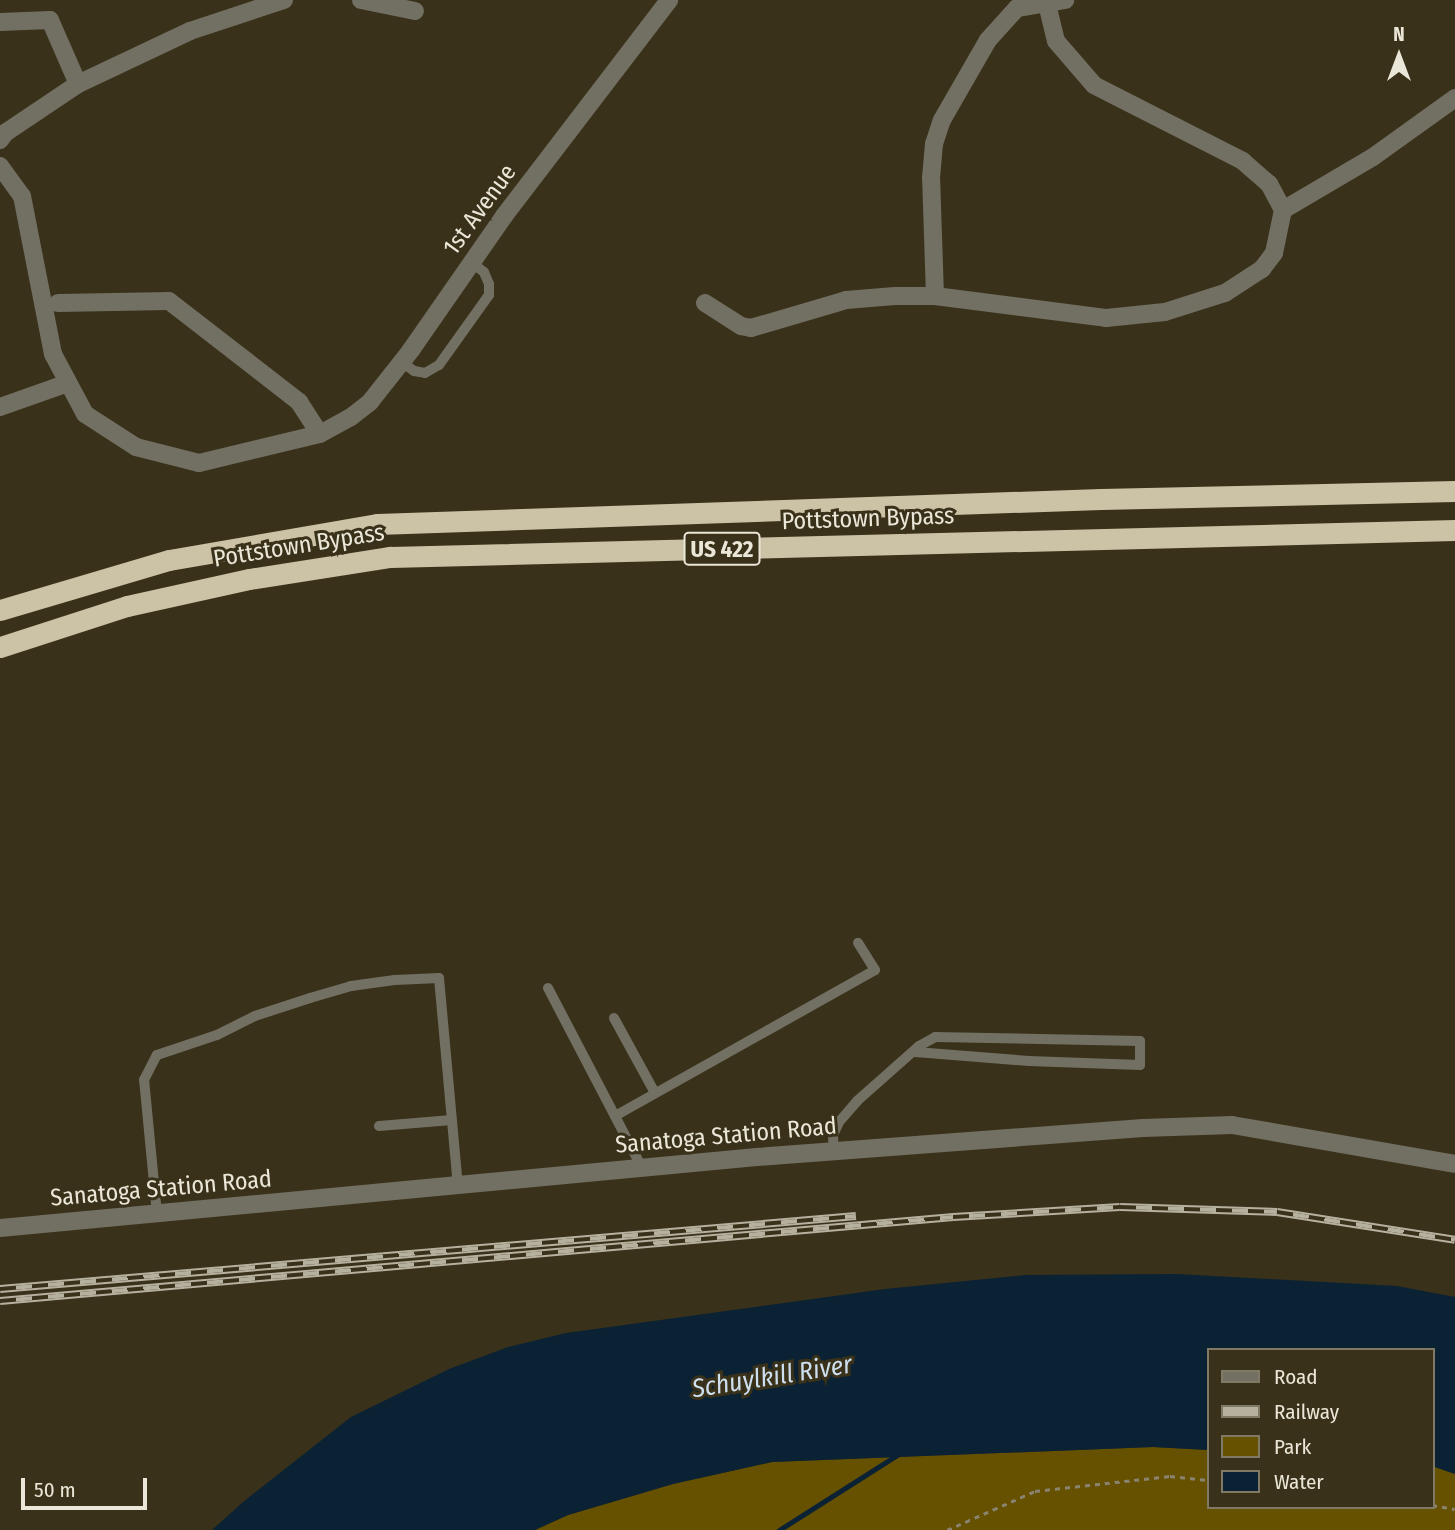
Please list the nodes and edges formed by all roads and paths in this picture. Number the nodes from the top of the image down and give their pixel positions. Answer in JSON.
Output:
{"nodes":[{"id":1,"x":284,"y":0,"type":"edge"},
{"id":2,"x":360,"y":0,"type":"edge"},
{"id":3,"x":669,"y":0,"type":"edge"},
{"id":4,"x":1065,"y":0,"type":"edge"},
{"id":5,"x":1046,"y":2,"type":"edge"},
{"id":6,"x":415,"y":11,"type":"dead end"},
{"id":7,"x":0,"y":22,"type":"edge"},
{"id":8,"x":78,"y":84,"type":"junction"},
{"id":9,"x":1455,"y":98,"type":"edge"},
{"id":10,"x":0,"y":140,"type":"edge"},
{"id":11,"x":0,"y":166,"type":"edge"},
{"id":12,"x":1283,"y":210,"type":"junction"},
{"id":13,"x":472,"y":263,"type":"junction"},
{"id":14,"x":935,"y":296,"type":"junction"},
{"id":15,"x":58,"y":303,"type":"dead end"},
{"id":16,"x":705,"y":303,"type":"dead end"},
{"id":17,"x":402,"y":362,"type":"junction"},
{"id":18,"x":68,"y":383,"type":"junction"},
{"id":19,"x":0,"y":407,"type":"edge"},
{"id":20,"x":320,"y":434,"type":"junction"},
{"id":21,"x":1455,"y":491,"type":"edge"},
{"id":22,"x":1455,"y":530,"type":"edge"},
{"id":23,"x":0,"y":610,"type":"edge"},
{"id":24,"x":0,"y":647,"type":"edge"},
{"id":25,"x":858,"y":943,"type":"dead end"},
{"id":26,"x":548,"y":988,"type":"dead end"},
{"id":27,"x":614,"y":1018,"type":"dead end"},
{"id":28,"x":915,"y":1052,"type":"junction"},
{"id":29,"x":655,"y":1093,"type":"junction"},
{"id":30,"x":615,"y":1115,"type":"junction"},
{"id":31,"x":452,"y":1120,"type":"junction"},
{"id":32,"x":379,"y":1126,"type":"dead end"},
{"id":33,"x":834,"y":1151,"type":"junction"},
{"id":34,"x":1455,"y":1164,"type":"edge"},
{"id":35,"x":642,"y":1168,"type":"junction"},
{"id":36,"x":458,"y":1185,"type":"junction"},
{"id":37,"x":157,"y":1214,"type":"junction"},
{"id":38,"x":0,"y":1228,"type":"edge"},
{"id":39,"x":1206,"y":1480,"type":"edge"},
{"id":40,"x":1434,"y":1505,"type":"edge"},
{"id":41,"x":1455,"y":1509,"type":"edge"},
{"id":42,"x":947,"y":1530,"type":"edge"}],
"edges":[{"from":1,"to":8,"type":"street"},
{"from":2,"to":6,"type":"street"},
{"from":3,"to":13,"type":"street","name":"1st Avenue"},
{"from":4,"to":5,"type":"street"},
{"from":5,"to":12,"type":"street"},
{"from":5,"to":14,"type":"street"},
{"from":7,"to":8,"type":"street"},
{"from":8,"to":10,"type":"street"},
{"from":9,"to":12,"type":"street"},
{"from":11,"to":18,"type":"street","name":"1st Avenue"},
{"from":12,"to":14,"type":"street"},
{"from":13,"to":17,"type":"street","name":"1st Avenue"},
{"from":13,"to":17,"type":"lane"},
{"from":14,"to":16,"type":"street"},
{"from":15,"to":20,"type":"street"},
{"from":17,"to":20,"type":"street","name":"1st Avenue"},
{"from":18,"to":19,"type":"street"},
{"from":18,"to":20,"type":"street","name":"1st Avenue"},
{"from":21,"to":23,"type":"highway","name":"Pottstown Bypass","number":"US 422"},
{"from":22,"to":24,"type":"highway","name":"Pottstown Bypass","number":"US 422"},
{"from":25,"to":29,"type":"lane"},
{"from":26,"to":30,"type":"lane"},
{"from":27,"to":29,"type":"lane"},
{"from":28,"to":28,"type":"lane"},
{"from":28,"to":33,"type":"lane"},
{"from":29,"to":30,"type":"lane"},
{"from":30,"to":35,"type":"lane"},
{"from":31,"to":32,"type":"lane"},
{"from":31,"to":36,"type":"lane"},
{"from":31,"to":37,"type":"lane"},
{"from":33,"to":34,"type":"street","name":"Sanatoga Station Road"},
{"from":33,"to":35,"type":"street","name":"Sanatoga Station Road"},
{"from":35,"to":36,"type":"street","name":"Sanatoga Station Road"},
{"from":36,"to":37,"type":"street","name":"Sanatoga Station Road"},
{"from":37,"to":38,"type":"street","name":"Sanatoga Station Road"},
{"from":39,"to":42,"type":"path"},
{"from":40,"to":41,"type":"path"}]}
